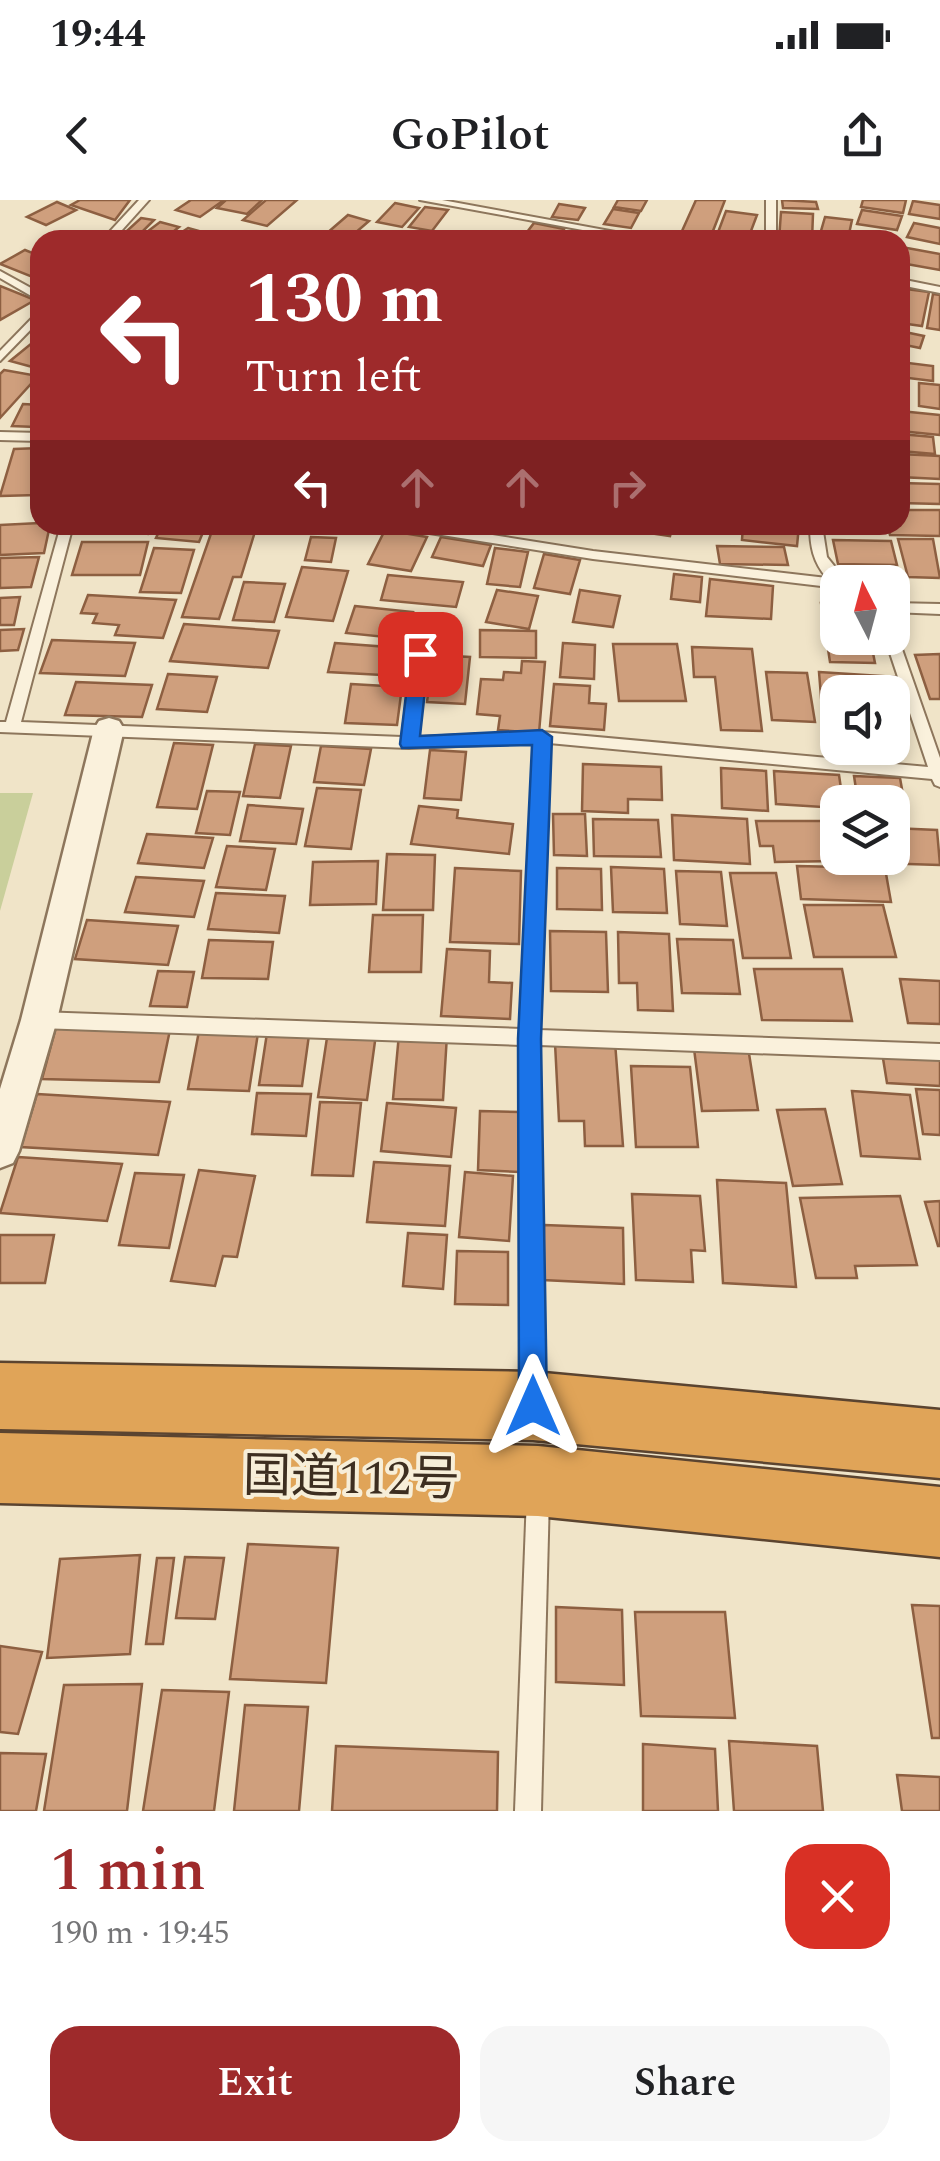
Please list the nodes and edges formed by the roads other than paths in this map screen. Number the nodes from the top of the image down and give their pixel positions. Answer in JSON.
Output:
{"nodes":[{"id":1,"x":144,"y":200,"type":"edge"},
{"id":2,"x":425,"y":200,"type":"edge"},
{"id":3,"x":772,"y":200,"type":"edge"},
{"id":4,"x":117,"y":230,"type":"edge"},
{"id":5,"x":597,"y":230,"type":"edge"},
{"id":6,"x":771,"y":230,"type":"edge"},
{"id":7,"x":0,"y":274,"type":"edge"},
{"id":8,"x":910,"y":284,"type":"edge"},
{"id":9,"x":940,"y":290,"type":"edge"},
{"id":10,"x":30,"y":292,"type":"edge"},
{"id":11,"x":30,"y":324,"type":"edge"},
{"id":12,"x":0,"y":358,"type":"edge"},
{"id":13,"x":0,"y":436,"type":"edge"},
{"id":14,"x":30,"y":438,"type":"edge"},
{"id":15,"x":64,"y":535,"type":"edge"},
{"id":16,"x":467,"y":535,"type":"edge"},
{"id":17,"x":817,"y":535,"type":"edge"},
{"id":18,"x":822,"y":565,"type":"edge"},
{"id":19,"x":820,"y":581,"type":"edge"},
{"id":20,"x":910,"y":608,"type":"edge"},
{"id":21,"x":940,"y":609,"type":"edge"},
{"id":22,"x":420,"y":654,"type":"dead end"},
{"id":23,"x":898,"y":655,"type":"edge"},
{"id":24,"x":6,"y":727,"type":"edge"},
{"id":25,"x":109,"y":729,"type":"junction"},
{"id":26,"x":542,"y":737,"type":"junction"},
{"id":27,"x":409,"y":744,"type":"junction"},
{"id":28,"x":939,"y":777,"type":"edge"},
{"id":29,"x":39,"y":1020,"type":"junction"},
{"id":30,"x":530,"y":1039,"type":"junction"},
{"id":31,"x":940,"y":1052,"type":"edge"},
{"id":32,"x":0,"y":1151,"type":"edge"},
{"id":33,"x":0,"y":1396,"type":"edge"},
{"id":34,"x":533,"y":1406,"type":"junction"},
{"id":35,"x":940,"y":1444,"type":"edge"},
{"id":36,"x":0,"y":1468,"type":"edge"},
{"id":37,"x":538,"y":1480,"type":"junction"},
{"id":38,"x":940,"y":1522,"type":"edge"},
{"id":39,"x":528,"y":1811,"type":"edge"}],
"edges":[{"from":1,"to":4,"type":"lane"},
{"from":2,"to":5,"type":"lane"},
{"from":3,"to":6,"type":"lane"},
{"from":7,"to":10,"type":"lane"},
{"from":8,"to":9,"type":"lane"},
{"from":11,"to":12,"type":"lane"},
{"from":13,"to":14,"type":"lane"},
{"from":15,"to":24,"type":"lane"},
{"from":16,"to":19,"type":"lane"},
{"from":17,"to":18,"type":"lane"},
{"from":20,"to":21,"type":"lane"},
{"from":22,"to":27,"type":"lane"},
{"from":23,"to":28,"type":"lane"},
{"from":24,"to":25,"type":"lane"},
{"from":25,"to":27,"type":"lane"},
{"from":25,"to":29,"type":"street"},
{"from":26,"to":27,"type":"lane"},
{"from":26,"to":28,"type":"lane"},
{"from":26,"to":30,"type":"lane"},
{"from":29,"to":30,"type":"lane"},
{"from":29,"to":32,"type":"street"},
{"from":30,"to":31,"type":"lane"},
{"from":30,"to":34,"type":"lane"},
{"from":33,"to":34,"type":"highway","name":"国道112号"},
{"from":34,"to":35,"type":"highway","name":"国道112号"},
{"from":36,"to":37,"type":"highway","name":"国道112号"},
{"from":37,"to":38,"type":"highway","name":"国道112号"},
{"from":37,"to":39,"type":"lane"}]}
